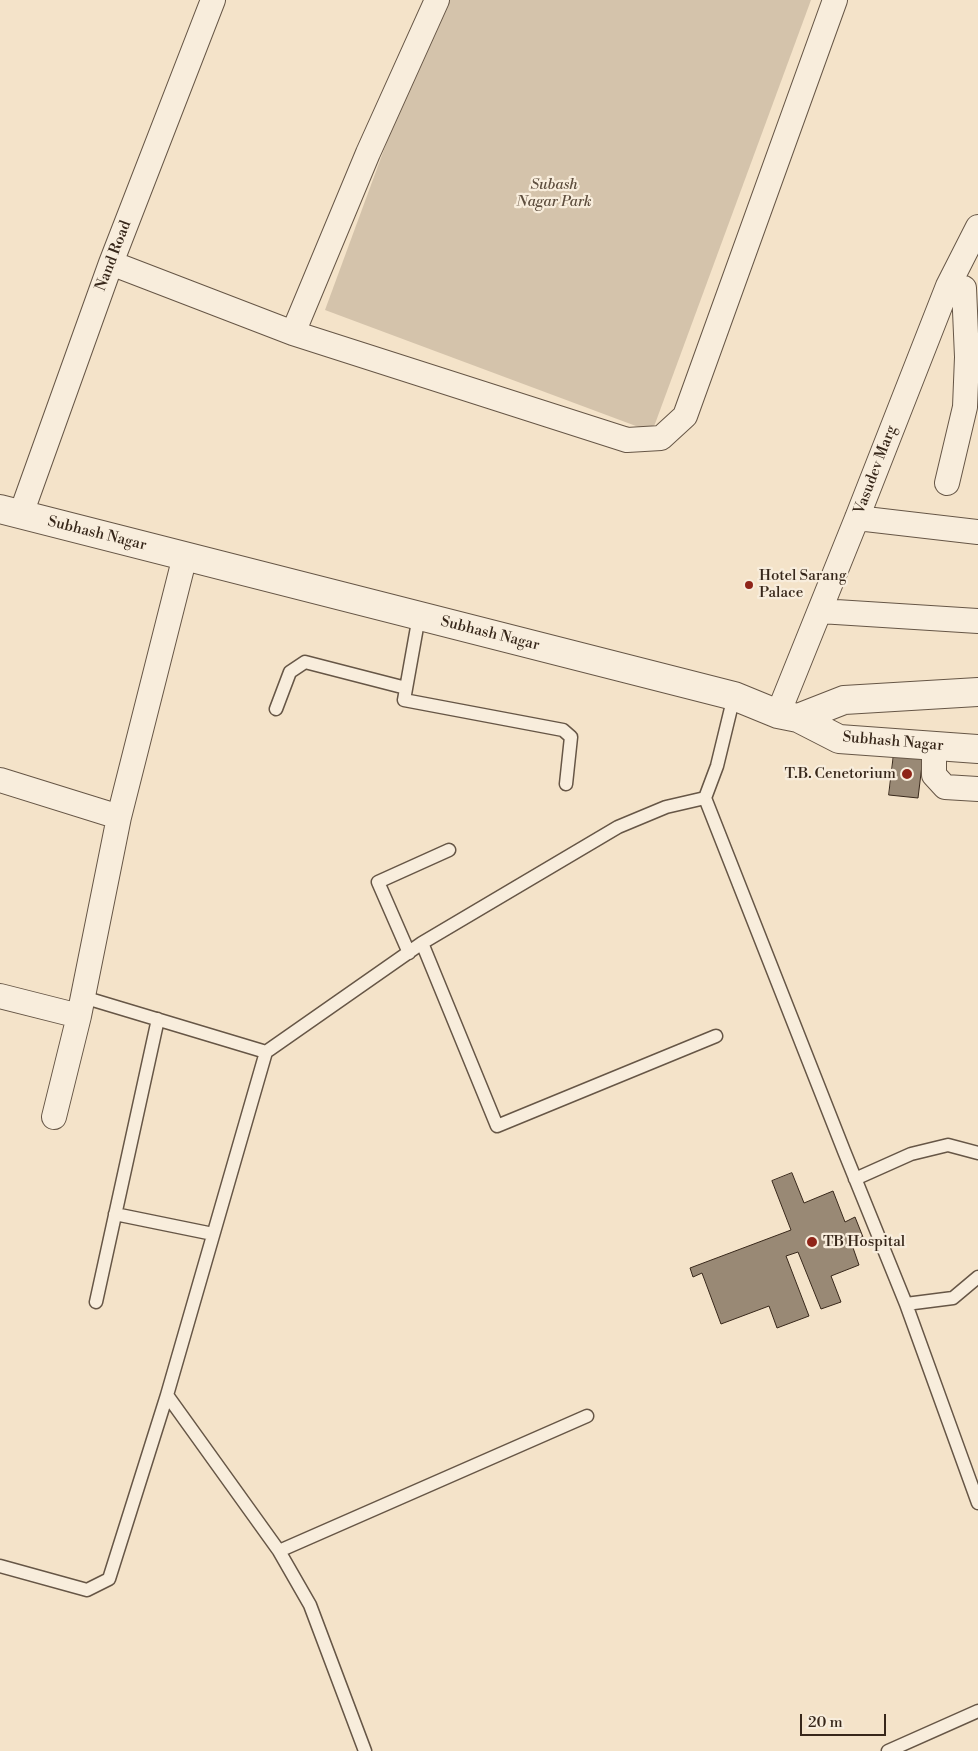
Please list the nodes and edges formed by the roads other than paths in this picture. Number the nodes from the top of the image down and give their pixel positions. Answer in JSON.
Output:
{"nodes":[{"id":1,"x":214,"y":0,"type":"edge"},
{"id":2,"x":437,"y":0,"type":"edge"},
{"id":3,"x":835,"y":0,"type":"edge"},
{"id":4,"x":978,"y":227,"type":"edge"},
{"id":5,"x":111,"y":263,"type":"junction"},
{"id":6,"x":963,"y":288,"type":"edge"},
{"id":7,"x":293,"y":333,"type":"junction"},
{"id":8,"x":947,"y":483,"type":"dead end"},
{"id":9,"x":11,"y":512,"type":"edge"},
{"id":10,"x":857,"y":518,"type":"junction"},
{"id":11,"x":978,"y":532,"type":"edge"},
{"id":12,"x":185,"y":556,"type":"junction"},
{"id":13,"x":820,"y":611,"type":"junction"},
{"id":14,"x":419,"y":616,"type":"junction"},
{"id":15,"x":978,"y":620,"type":"edge"},
{"id":16,"x":406,"y":688,"type":"junction"},
{"id":17,"x":978,"y":692,"type":"edge"},
{"id":18,"x":734,"y":696,"type":"junction"},
{"id":19,"x":276,"y":709,"type":"dead end"},
{"id":20,"x":788,"y":716,"type":"junction"},
{"id":21,"x":934,"y":746,"type":"junction"},
{"id":22,"x":978,"y":749,"type":"edge"},
{"id":23,"x":0,"y":780,"type":"edge"},
{"id":24,"x":566,"y":784,"type":"dead end"},
{"id":25,"x":978,"y":789,"type":"edge"},
{"id":26,"x":705,"y":798,"type":"junction"},
{"id":27,"x":119,"y":817,"type":"junction"},
{"id":28,"x":449,"y":850,"type":"dead end"},
{"id":29,"x":422,"y":943,"type":"junction"},
{"id":30,"x":409,"y":953,"type":"junction"},
{"id":31,"x":0,"y":996,"type":"edge"},
{"id":32,"x":81,"y":1006,"type":"junction"},
{"id":33,"x":158,"y":1019,"type":"junction"},
{"id":34,"x":716,"y":1036,"type":"dead end"},
{"id":35,"x":266,"y":1052,"type":"junction"},
{"id":36,"x":54,"y":1117,"type":"dead end"},
{"id":37,"x":978,"y":1153,"type":"edge"},
{"id":38,"x":855,"y":1179,"type":"junction"},
{"id":39,"x":115,"y":1214,"type":"junction"},
{"id":40,"x":213,"y":1234,"type":"junction"},
{"id":41,"x":978,"y":1277,"type":"edge"},
{"id":42,"x":96,"y":1302,"type":"dead end"},
{"id":43,"x":906,"y":1304,"type":"junction"},
{"id":44,"x":167,"y":1395,"type":"junction"},
{"id":45,"x":587,"y":1416,"type":"dead end"},
{"id":46,"x":978,"y":1503,"type":"edge"},
{"id":47,"x":279,"y":1551,"type":"junction"},
{"id":48,"x":0,"y":1566,"type":"edge"},
{"id":49,"x":978,"y":1711,"type":"edge"},
{"id":50,"x":906,"y":1748,"type":"edge"},
{"id":51,"x":365,"y":1751,"type":"edge"},
{"id":52,"x":888,"y":1751,"type":"edge"}],
"edges":[{"from":1,"to":5,"type":"street","name":"Nand Road"},
{"from":2,"to":7,"type":"street"},
{"from":3,"to":7,"type":"street"},
{"from":4,"to":6,"type":"street","name":"Vasudev Marg"},
{"from":5,"to":7,"type":"street"},
{"from":5,"to":9,"type":"street","name":"Nand Road"},
{"from":6,"to":8,"type":"street"},
{"from":6,"to":10,"type":"street","name":"Vasudev Marg"},
{"from":9,"to":12,"type":"street","name":"Subhash Nagar"},
{"from":10,"to":11,"type":"street"},
{"from":10,"to":13,"type":"street","name":"Vasudev Marg"},
{"from":12,"to":14,"type":"street","name":"Subhash Nagar"},
{"from":12,"to":27,"type":"street"},
{"from":13,"to":15,"type":"street"},
{"from":13,"to":20,"type":"street","name":"Vasudev Marg"},
{"from":14,"to":16,"type":"lane"},
{"from":14,"to":18,"type":"street","name":"Subhash Nagar"},
{"from":16,"to":19,"type":"lane"},
{"from":16,"to":24,"type":"lane"},
{"from":17,"to":20,"type":"street"},
{"from":18,"to":20,"type":"street","name":"Subhash Nagar"},
{"from":18,"to":26,"type":"lane"},
{"from":20,"to":21,"type":"street","name":"Subhash Nagar"},
{"from":21,"to":22,"type":"street","name":"Subhash Nagar"},
{"from":21,"to":25,"type":"street"},
{"from":23,"to":27,"type":"street"},
{"from":26,"to":29,"type":"lane"},
{"from":26,"to":38,"type":"lane"},
{"from":27,"to":32,"type":"street"},
{"from":28,"to":30,"type":"lane"},
{"from":29,"to":30,"type":"lane"},
{"from":29,"to":34,"type":"lane"},
{"from":30,"to":35,"type":"lane"},
{"from":31,"to":32,"type":"street"},
{"from":32,"to":33,"type":"lane"},
{"from":32,"to":36,"type":"street"},
{"from":33,"to":35,"type":"lane"},
{"from":33,"to":39,"type":"lane"},
{"from":35,"to":40,"type":"lane"},
{"from":37,"to":38,"type":"lane"},
{"from":38,"to":43,"type":"lane"},
{"from":39,"to":40,"type":"lane"},
{"from":39,"to":42,"type":"lane"},
{"from":40,"to":44,"type":"lane"},
{"from":41,"to":43,"type":"lane"},
{"from":43,"to":46,"type":"lane"},
{"from":44,"to":47,"type":"lane"},
{"from":44,"to":48,"type":"lane"},
{"from":45,"to":47,"type":"lane"},
{"from":47,"to":51,"type":"lane"},
{"from":49,"to":50,"type":"lane"},
{"from":50,"to":52,"type":"lane"}]}
